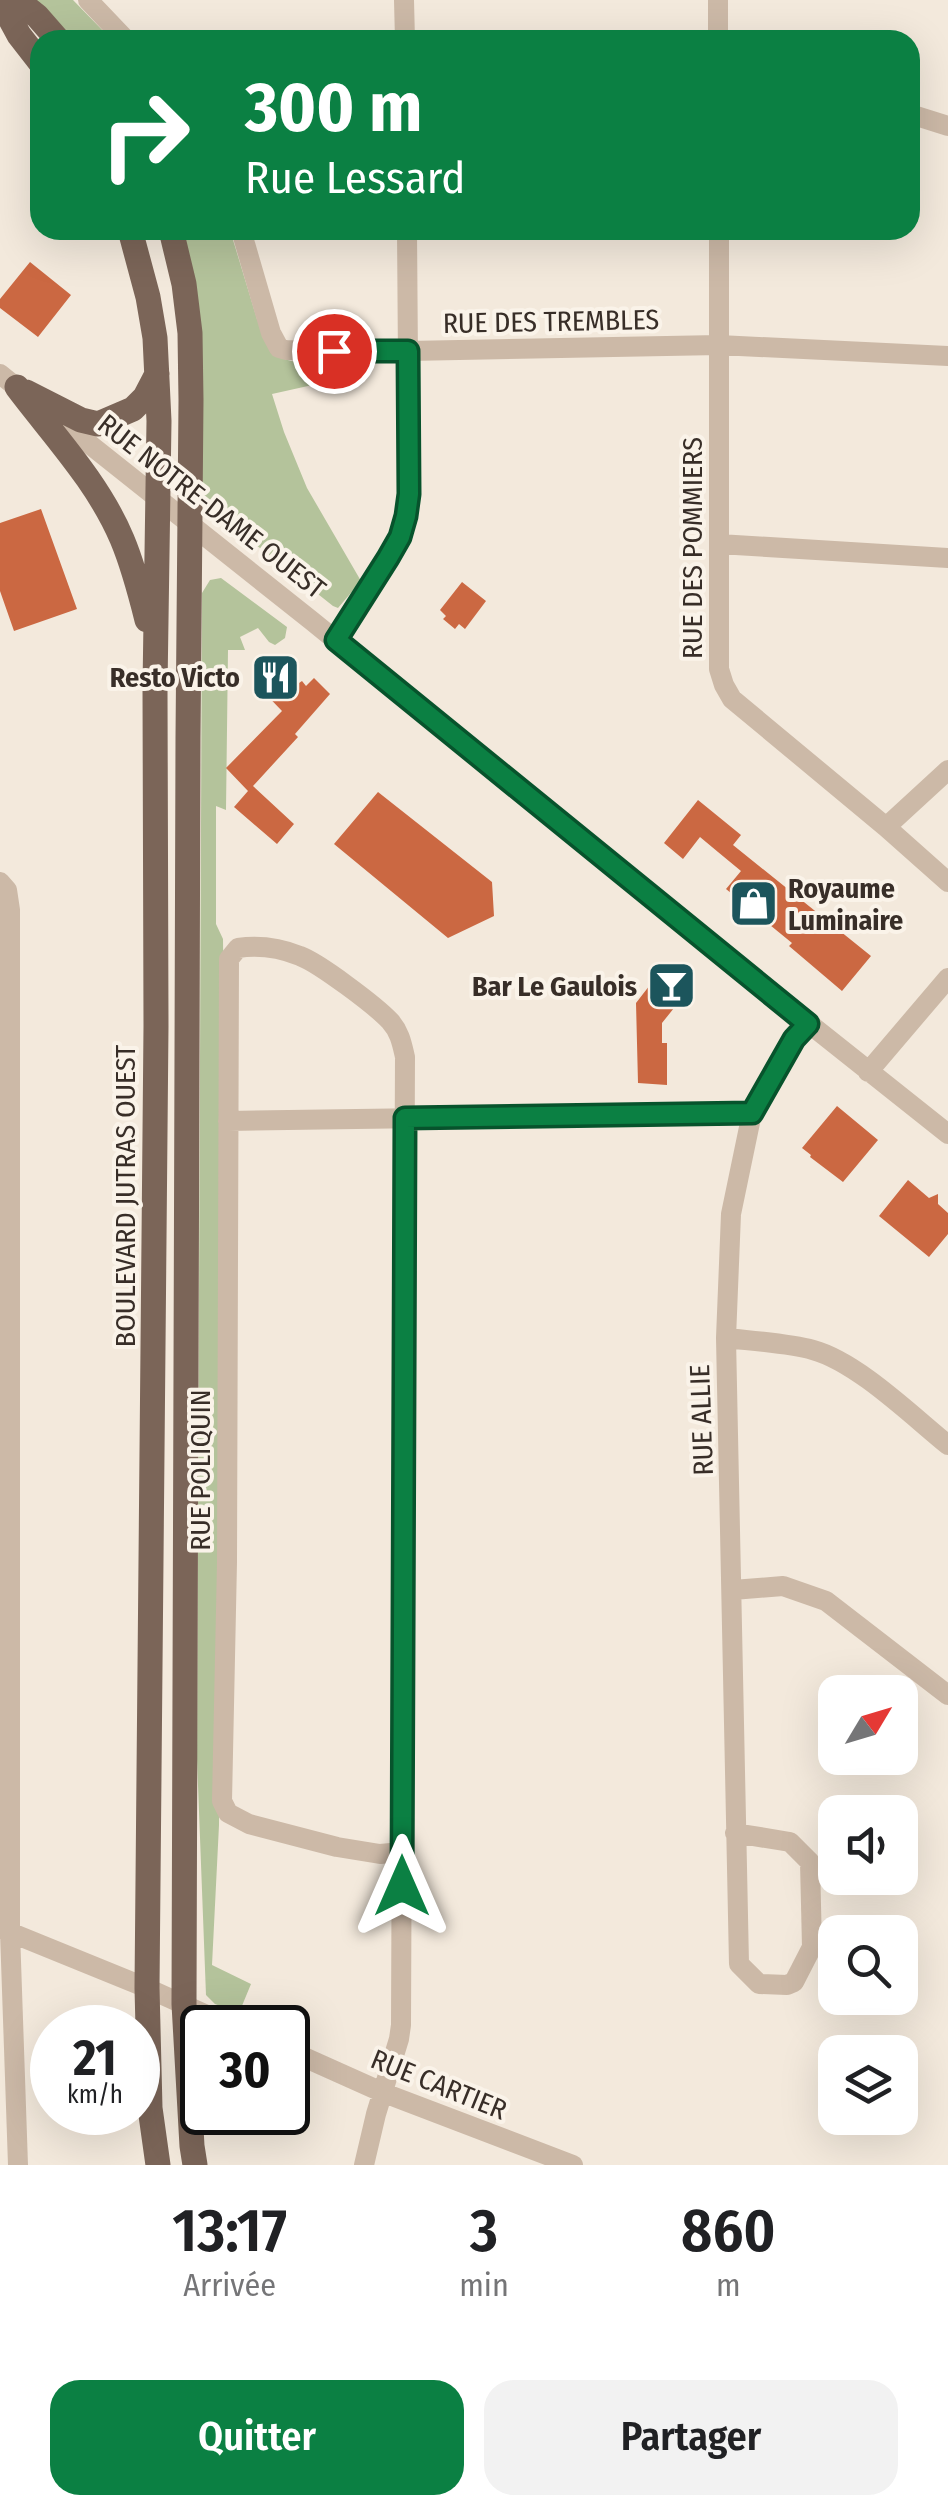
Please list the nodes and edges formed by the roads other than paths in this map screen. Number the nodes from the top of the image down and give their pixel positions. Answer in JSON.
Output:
{"nodes":[{"id":1,"x":0,"y":0,"type":"edge"},
{"id":2,"x":17,"y":0,"type":"edge"},
{"id":3,"x":88,"y":0,"type":"edge"},
{"id":4,"x":404,"y":0,"type":"edge"},
{"id":5,"x":718,"y":0,"type":"edge"},
{"id":6,"x":49,"y":30,"type":"edge"},
{"id":7,"x":116,"y":30,"type":"edge"},
{"id":8,"x":405,"y":30,"type":"edge"},
{"id":9,"x":718,"y":30,"type":"edge"},
{"id":10,"x":30,"y":50,"type":"edge"},
{"id":11,"x":920,"y":117,"type":"edge"},
{"id":12,"x":948,"y":126,"type":"edge"},
{"id":13,"x":133,"y":240,"type":"edge"},
{"id":14,"x":173,"y":240,"type":"edge"},
{"id":15,"x":244,"y":240,"type":"edge"},
{"id":16,"x":407,"y":240,"type":"edge"},
{"id":17,"x":719,"y":240,"type":"edge"},
{"id":18,"x":719,"y":345,"type":"junction"},
{"id":19,"x":408,"y":351,"type":"junction"},
{"id":20,"x":948,"y":356,"type":"edge"},
{"id":21,"x":157,"y":374,"type":"junction"},
{"id":22,"x":8,"y":381,"type":"edge"},
{"id":23,"x":157,"y":497,"type":"junction"},
{"id":24,"x":190,"y":522,"type":"junction"},
{"id":25,"x":719,"y":544,"type":"junction"},
{"id":26,"x":948,"y":558,"type":"edge"},
{"id":27,"x":336,"y":640,"type":"junction"},
{"id":28,"x":156,"y":654,"type":"junction"},
{"id":29,"x":948,"y":770,"type":"edge"},
{"id":30,"x":886,"y":826,"type":"junction"},
{"id":31,"x":0,"y":882,"type":"edge"},
{"id":32,"x":948,"y":882,"type":"edge"},
{"id":33,"x":948,"y":978,"type":"edge"},
{"id":34,"x":808,"y":1024,"type":"junction"},
{"id":35,"x":868,"y":1072,"type":"junction"},
{"id":36,"x":752,"y":1113,"type":"junction"},
{"id":37,"x":405,"y":1118,"type":"junction"},
{"id":38,"x":228,"y":1121,"type":"junction"},
{"id":39,"x":948,"y":1134,"type":"edge"},
{"id":40,"x":726,"y":1338,"type":"junction"},
{"id":41,"x":948,"y":1445,"type":"edge"},
{"id":42,"x":733,"y":1590,"type":"junction"},
{"id":43,"x":948,"y":1695,"type":"edge"},
{"id":44,"x":735,"y":1833,"type":"junction"},
{"id":45,"x":402,"y":1852,"type":"junction"},
{"id":46,"x":5,"y":1930,"type":"edge"},
{"id":47,"x":147,"y":1988,"type":"junction"},
{"id":48,"x":184,"y":2004,"type":"junction"},
{"id":49,"x":310,"y":2060,"type":"edge"},
{"id":50,"x":384,"y":2093,"type":"junction"},
{"id":51,"x":18,"y":2165,"type":"edge"},
{"id":52,"x":158,"y":2165,"type":"edge"},
{"id":53,"x":196,"y":2165,"type":"edge"},
{"id":54,"x":364,"y":2165,"type":"edge"},
{"id":55,"x":572,"y":2165,"type":"edge"}],
"edges":[{"from":1,"to":10,"type":"main road"},
{"from":2,"to":6,"type":"main road"},
{"from":3,"to":7,"type":"street"},
{"from":4,"to":8,"type":"street"},
{"from":5,"to":9,"type":"street"},
{"from":11,"to":12,"type":"street"},
{"from":13,"to":21,"type":"main road","name":"BOULEVARD JUTRAS OUEST"},
{"from":14,"to":24,"type":"main road"},
{"from":15,"to":19,"type":"street","name":"RUE DES TREMBLES"},
{"from":16,"to":19,"type":"street"},
{"from":17,"to":18,"type":"street","name":"RUE DES POMMIERS"},
{"from":18,"to":19,"type":"street","name":"RUE DES TREMBLES"},
{"from":18,"to":20,"type":"street","name":"RUE DES TREMBLES"},
{"from":18,"to":25,"type":"street","name":"RUE DES POMMIERS"},
{"from":19,"to":27,"type":"street"},
{"from":21,"to":22,"type":"main road"},
{"from":21,"to":23,"type":"main road","name":"BOULEVARD JUTRAS OUEST"},
{"from":22,"to":23,"type":"street","name":"RUE NOTRE-DAME OUEST"},
{"from":22,"to":28,"type":"main road"},
{"from":23,"to":24,"type":"street","name":"RUE NOTRE-DAME OUEST"},
{"from":23,"to":28,"type":"main road","name":"BOULEVARD JUTRAS OUEST"},
{"from":24,"to":27,"type":"street","name":"RUE NOTRE-DAME OUEST"},
{"from":24,"to":48,"type":"main road"},
{"from":25,"to":26,"type":"street"},
{"from":25,"to":30,"type":"street","name":"RUE DES POMMIERS"},
{"from":27,"to":34,"type":"street","name":"RUE NOTRE-DAME OUEST"},
{"from":28,"to":47,"type":"main road","name":"BOULEVARD JUTRAS OUEST"},
{"from":29,"to":30,"type":"street"},
{"from":30,"to":32,"type":"street","name":"RUE DES POMMIERS"},
{"from":31,"to":46,"type":"street"},
{"from":33,"to":35,"type":"street"},
{"from":34,"to":35,"type":"street","name":"RUE NOTRE-DAME OUEST"},
{"from":34,"to":36,"type":"street","name":"RUE ALLIE"},
{"from":35,"to":39,"type":"street","name":"RUE NOTRE-DAME OUEST"},
{"from":36,"to":37,"type":"street"},
{"from":36,"to":40,"type":"street","name":"RUE ALLIE"},
{"from":37,"to":38,"type":"street"},
{"from":37,"to":38,"type":"street","name":"RUE POLIQUIN"},
{"from":37,"to":45,"type":"street"},
{"from":38,"to":45,"type":"street","name":"RUE POLIQUIN"},
{"from":40,"to":41,"type":"street"},
{"from":40,"to":42,"type":"street","name":"RUE ALLIE"},
{"from":42,"to":43,"type":"street"},
{"from":42,"to":44,"type":"street","name":"RUE ALLIE"},
{"from":44,"to":44,"type":"street","name":"RUE ALLIE"},
{"from":45,"to":50,"type":"street"},
{"from":46,"to":47,"type":"street"},
{"from":46,"to":51,"type":"street"},
{"from":47,"to":48,"type":"street"},
{"from":47,"to":52,"type":"main road","name":"BOULEVARD JUTRAS OUEST"},
{"from":48,"to":53,"type":"main road"},
{"from":49,"to":50,"type":"street","name":"RUE CARTIER"},
{"from":50,"to":54,"type":"street"},
{"from":50,"to":55,"type":"street","name":"RUE CARTIER"}]}
